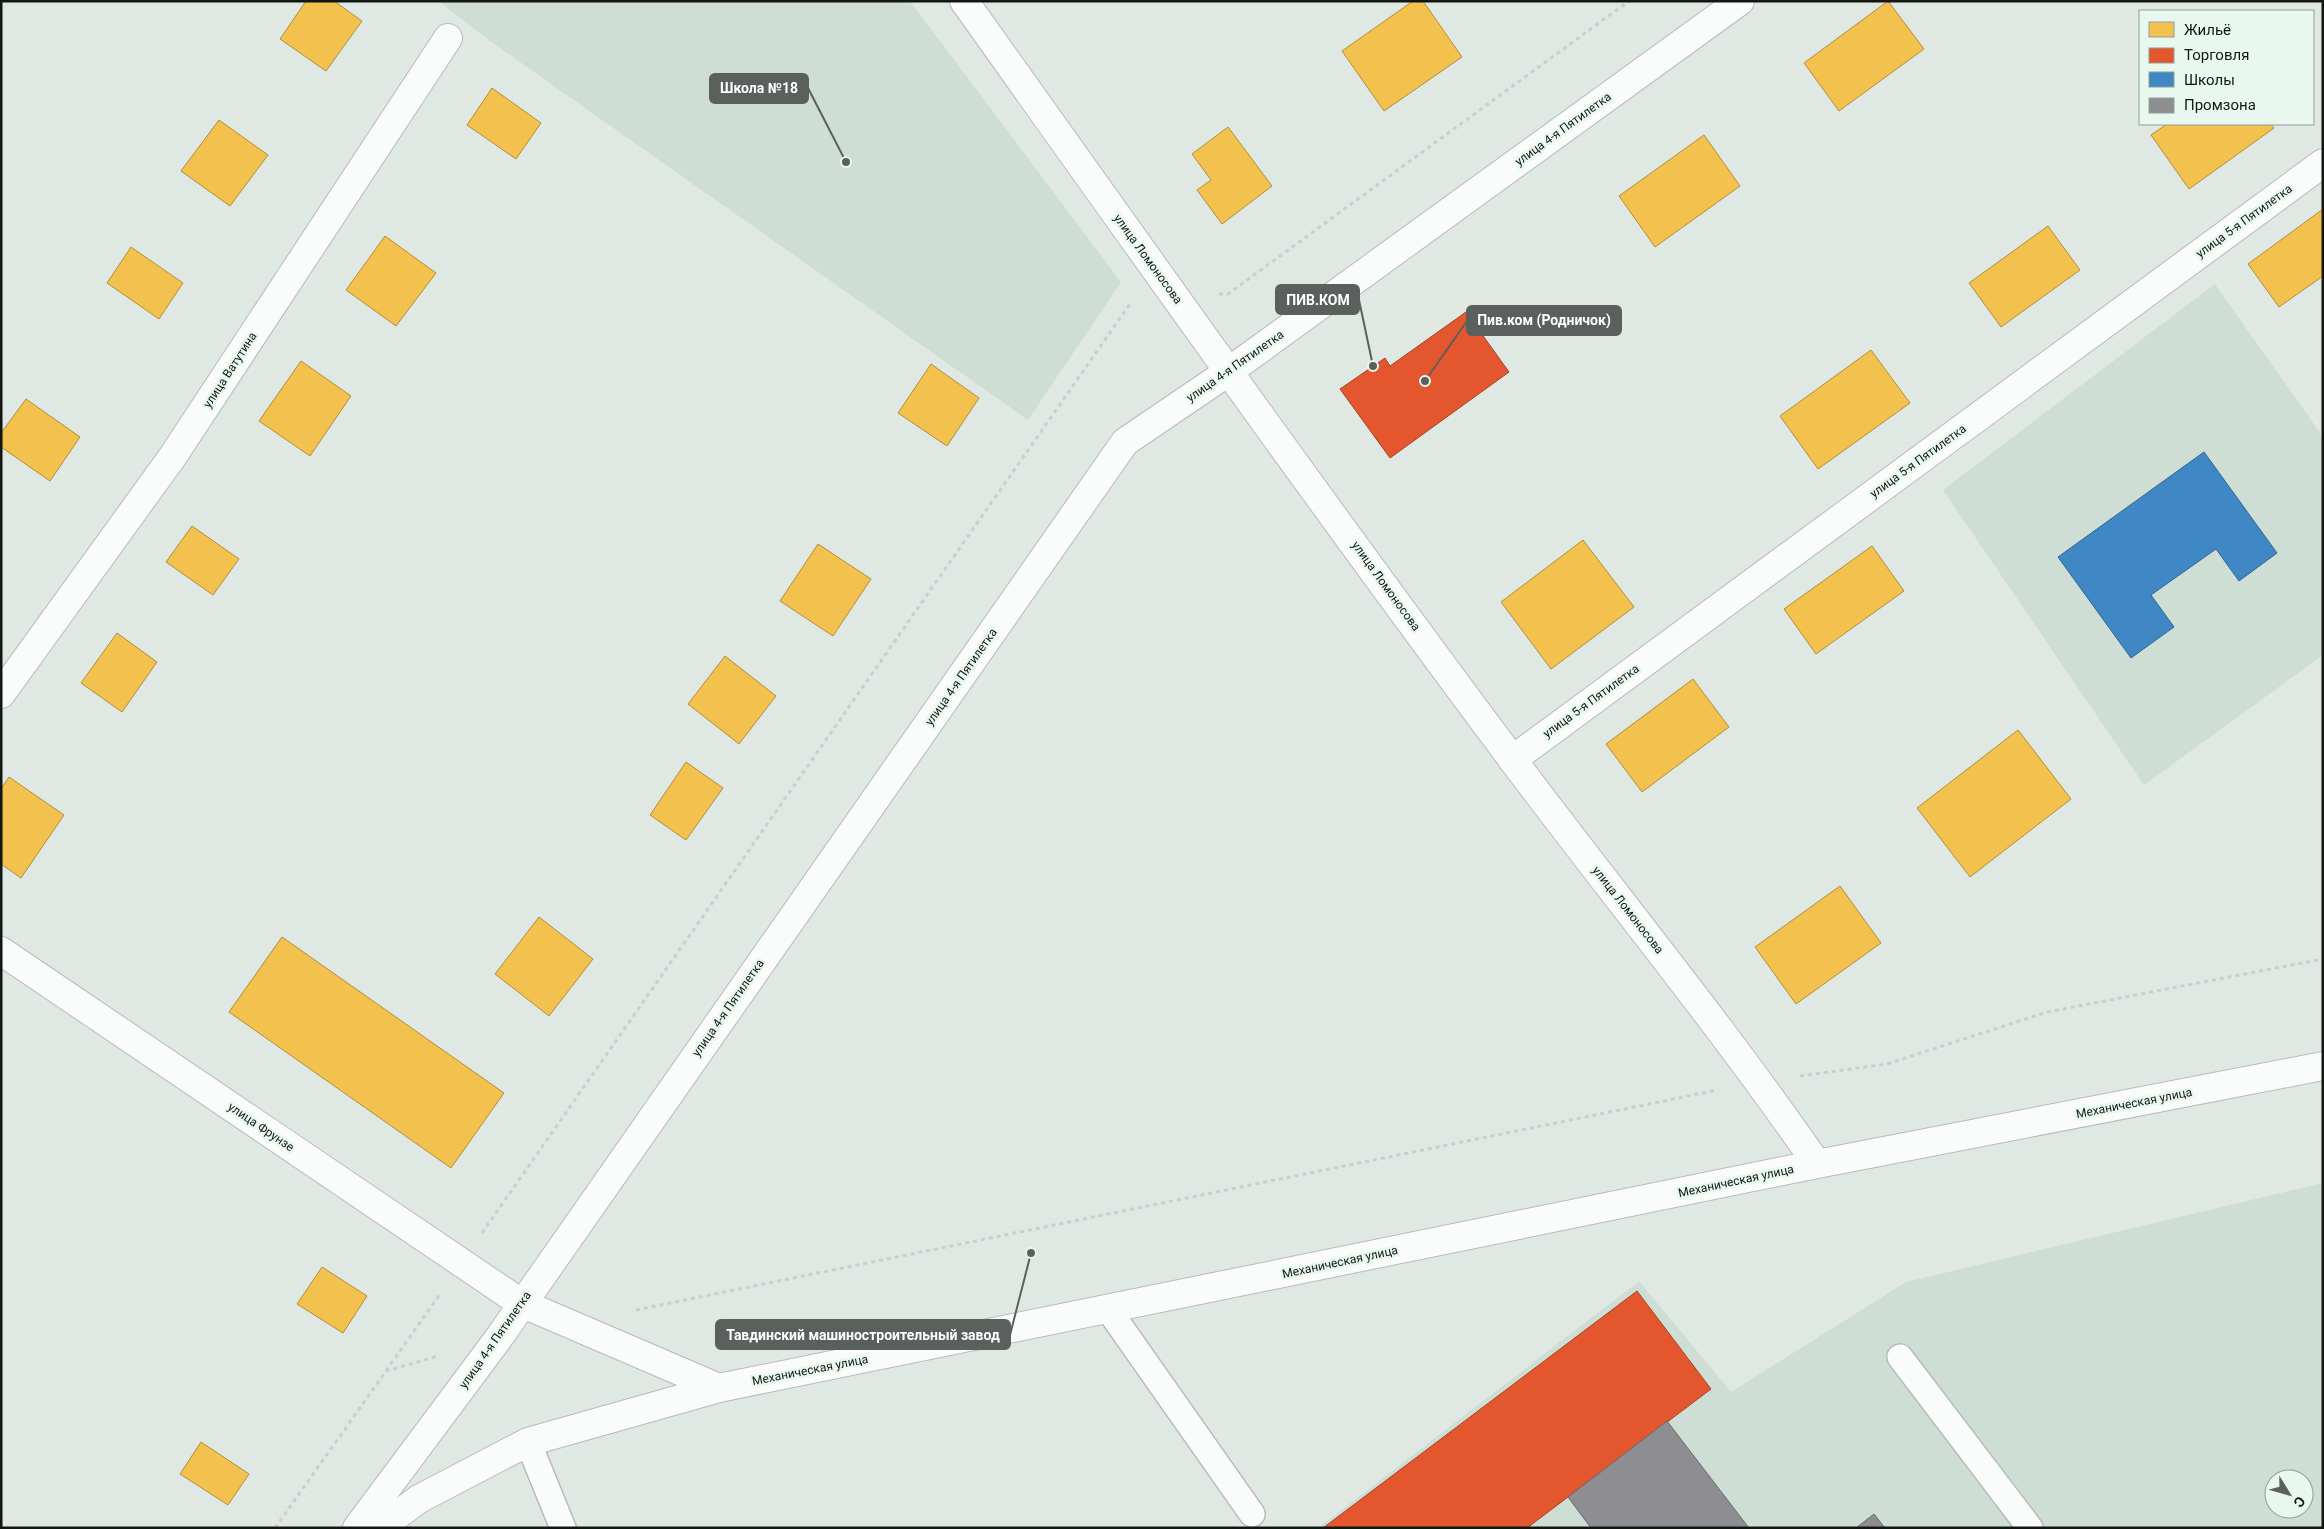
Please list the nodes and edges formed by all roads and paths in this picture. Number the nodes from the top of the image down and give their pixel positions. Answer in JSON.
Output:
{"nodes":[{"id":1,"x":964,"y":1,"type":"edge"},
{"id":2,"x":1740,"y":1,"type":"edge"},
{"id":3,"x":448,"y":38,"type":"dead end"},
{"id":4,"x":2323,"y":163,"type":"edge"},
{"id":5,"x":1228,"y":372,"type":"junction"},
{"id":6,"x":1,"y":694,"type":"edge"},
{"id":7,"x":1512,"y":760,"type":"junction"},
{"id":8,"x":1,"y":951,"type":"edge"},
{"id":9,"x":2323,"y":959,"type":"edge"},
{"id":10,"x":2323,"y":1066,"type":"edge"},
{"id":11,"x":1760,"y":1081,"type":"junction"},
{"id":12,"x":1817,"y":1164,"type":"junction"},
{"id":13,"x":521,"y":1303,"type":"junction"},
{"id":14,"x":1108,"y":1309,"type":"junction"},
{"id":15,"x":628,"y":1312,"type":"dead end"},
{"id":16,"x":442,"y":1355,"type":"dead end"},
{"id":17,"x":1900,"y":1357,"type":"dead end"},
{"id":18,"x":719,"y":1388,"type":"junction"},
{"id":19,"x":528,"y":1442,"type":"junction"},
{"id":20,"x":1252,"y":1514,"type":"dead end"},
{"id":21,"x":275,"y":1528,"type":"edge"},
{"id":22,"x":357,"y":1528,"type":"edge"},
{"id":23,"x":380,"y":1528,"type":"edge"},
{"id":24,"x":563,"y":1528,"type":"edge"},
{"id":25,"x":2030,"y":1528,"type":"edge"}],
"edges":[{"from":1,"to":5,"type":"street","name":"улица Ломоносова"},
{"from":2,"to":5,"type":"street","name":"улица 4-я Пятилетка"},
{"from":3,"to":6,"type":"street","name":"улица Ватутина"},
{"from":4,"to":7,"type":"street","name":"улица 5-я Пятилетка"},
{"from":5,"to":7,"type":"street","name":"улица Ломоносова"},
{"from":5,"to":13,"type":"street","name":"улица 4-я Пятилетка"},
{"from":7,"to":11,"type":"street","name":"улица Ломоносова"},
{"from":8,"to":13,"type":"street","name":"улица Фрунзе"},
{"from":9,"to":11,"type":"path"},
{"from":10,"to":12,"type":"street","name":"Механическая улица"},
{"from":11,"to":12,"type":"street","name":"улица Ломоносова"},
{"from":11,"to":15,"type":"path"},
{"from":12,"to":14,"type":"street","name":"Механическая улица"},
{"from":13,"to":18,"type":"street","name":"улица Фрунзе"},
{"from":13,"to":22,"type":"street","name":"улица 4-я Пятилетка"},
{"from":14,"to":18,"type":"street","name":"Механическая улица"},
{"from":14,"to":20,"type":"lane"},
{"from":16,"to":21,"type":"path"},
{"from":17,"to":25,"type":"lane"},
{"from":18,"to":19,"type":"street","name":"Механическая улица"},
{"from":19,"to":23,"type":"street","name":"Механическая улица"},
{"from":19,"to":24,"type":"lane"}]}
